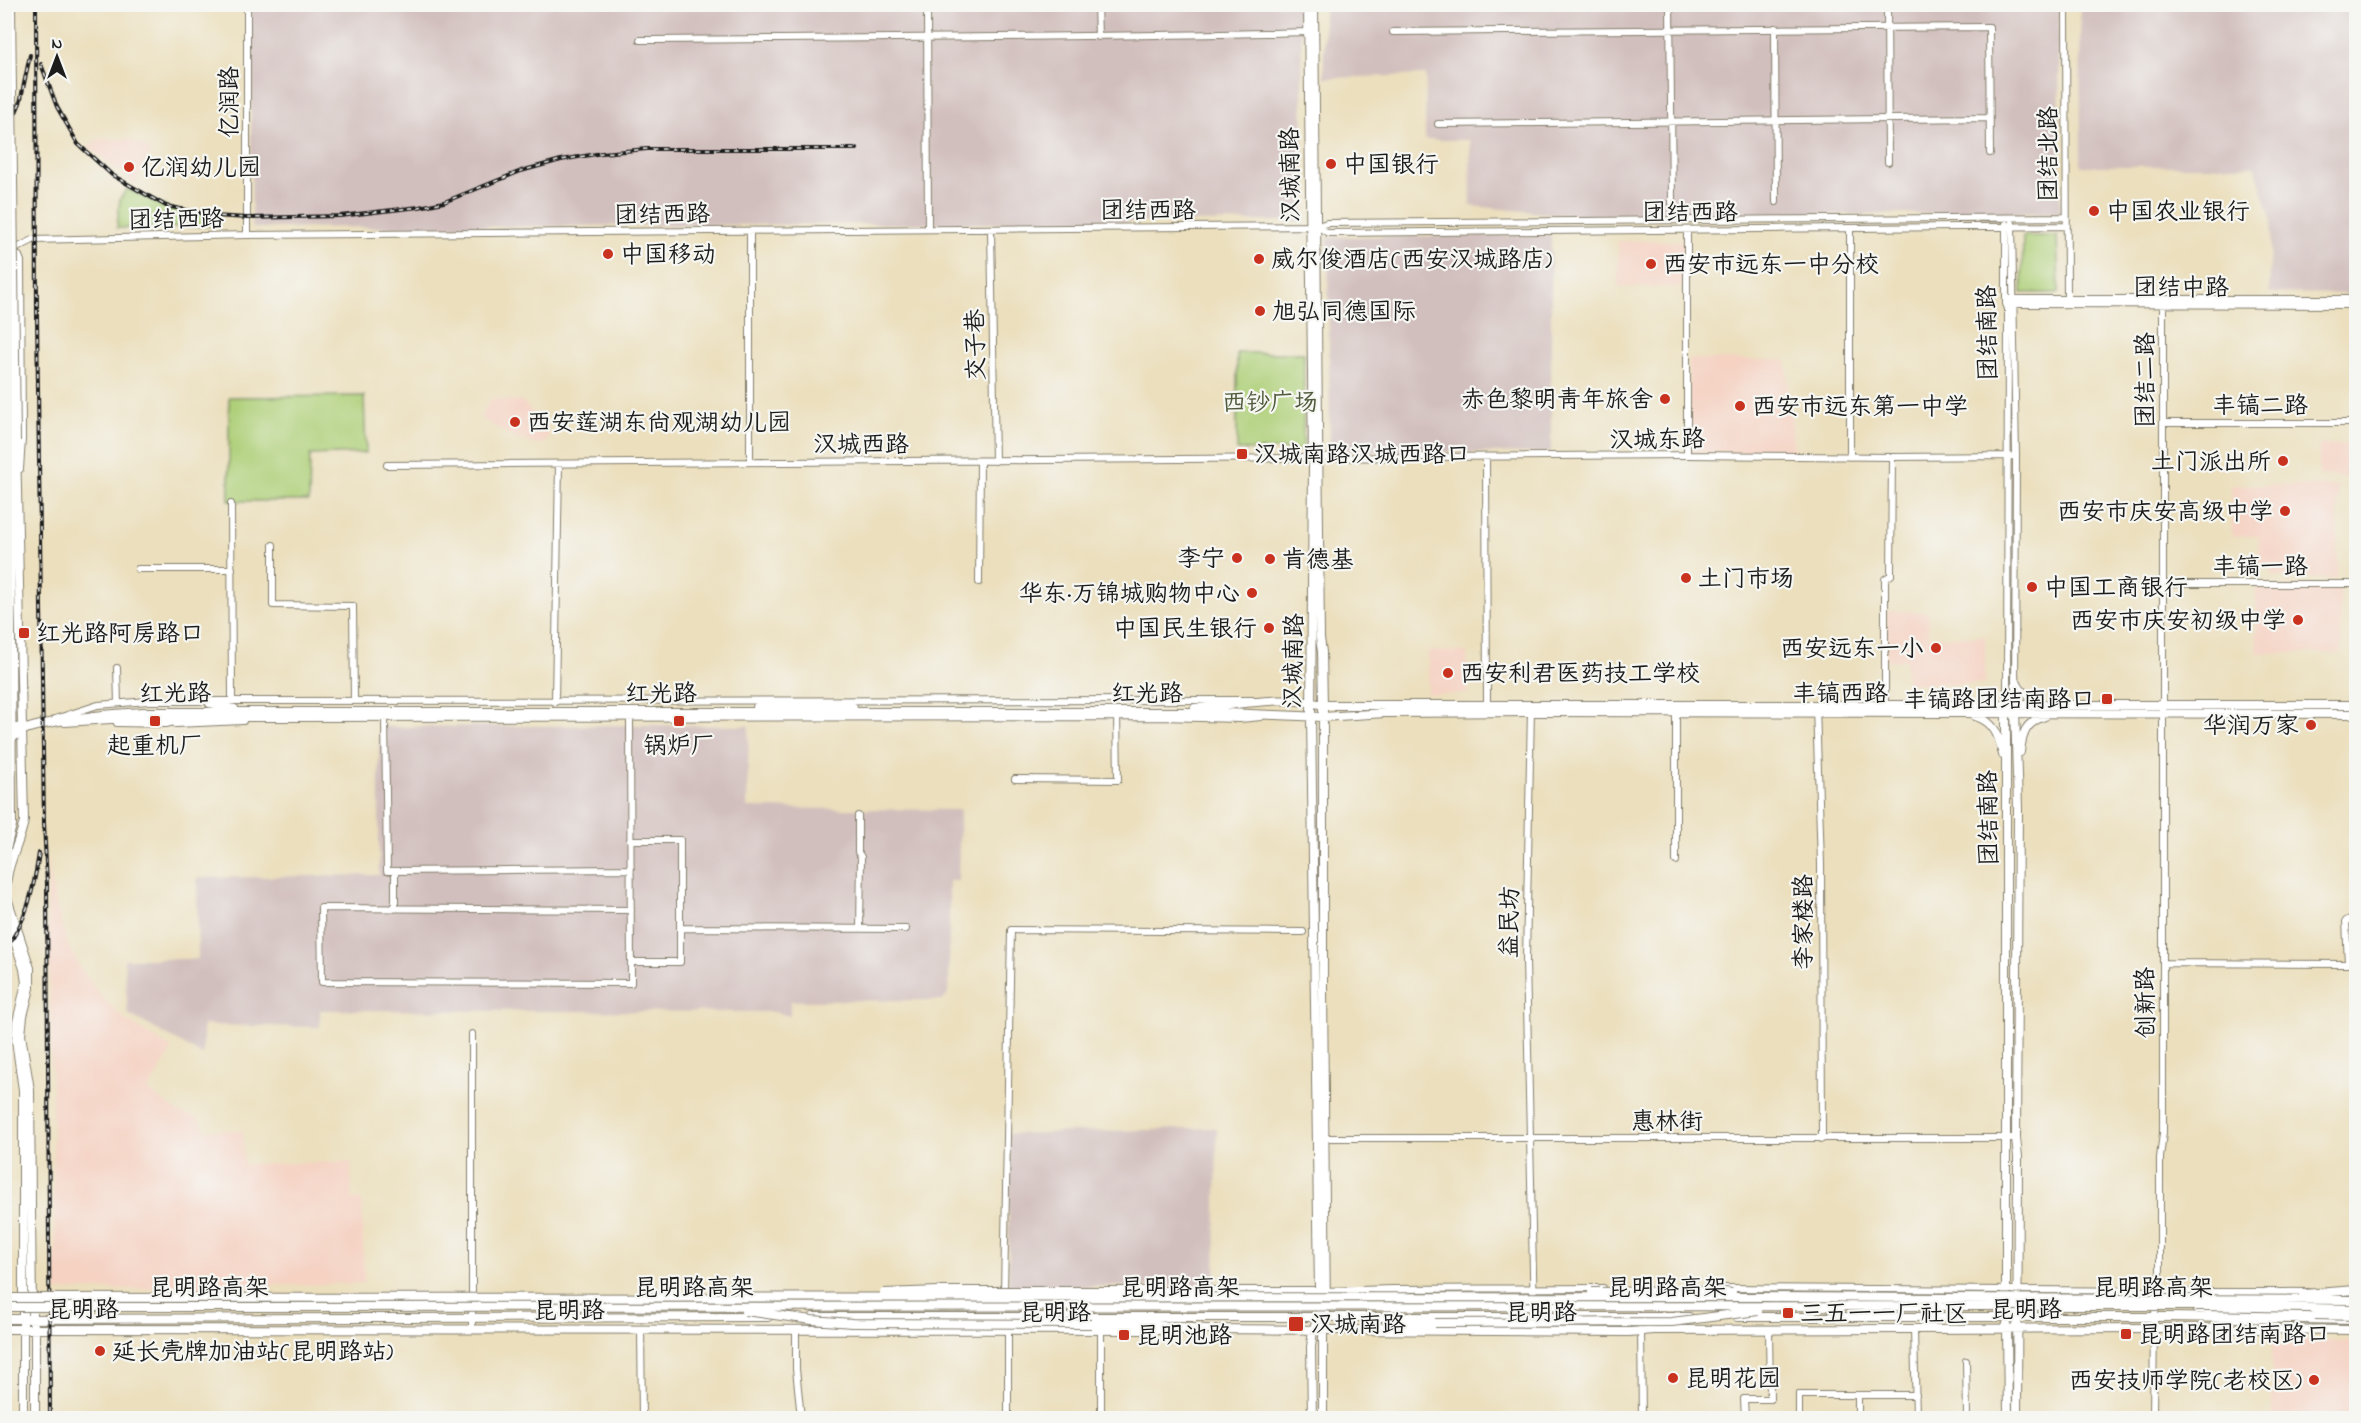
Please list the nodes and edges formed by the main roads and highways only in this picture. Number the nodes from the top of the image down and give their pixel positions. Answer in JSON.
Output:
{"nodes":[{"id":1,"x":11,"y":4,"type":"edge"},
{"id":2,"x":1308,"y":4,"type":"edge"},
{"id":3,"x":1314,"y":4,"type":"edge"},
{"id":4,"x":1311,"y":32,"type":"junction"},
{"id":5,"x":4,"y":39,"type":"edge"},
{"id":6,"x":13,"y":441,"type":"junction"},
{"id":7,"x":1315,"y":458,"type":"junction"},
{"id":8,"x":14,"y":494,"type":"junction"},
{"id":9,"x":1311,"y":702,"type":"junction"},
{"id":10,"x":1323,"y":705,"type":"junction"},
{"id":11,"x":2356,"y":705,"type":"edge"},
{"id":12,"x":2012,"y":708,"type":"junction"},
{"id":13,"x":1531,"y":709,"type":"junction"},
{"id":14,"x":1816,"y":709,"type":"junction"},
{"id":15,"x":2162,"y":709,"type":"junction"},
{"id":16,"x":1959,"y":713,"type":"junction"},
{"id":17,"x":2006,"y":714,"type":"junction"},
{"id":18,"x":2061,"y":714,"type":"junction"},
{"id":19,"x":2356,"y":714,"type":"edge"},
{"id":20,"x":1311,"y":716,"type":"junction"},
{"id":21,"x":1323,"y":717,"type":"junction"},
{"id":22,"x":55,"y":721,"type":"junction"},
{"id":23,"x":21,"y":728,"type":"junction"},
{"id":24,"x":8,"y":732,"type":"edge"},
{"id":25,"x":8,"y":741,"type":"edge"},
{"id":26,"x":2007,"y":773,"type":"junction"},
{"id":27,"x":2017,"y":774,"type":"junction"},
{"id":28,"x":4,"y":857,"type":"edge"},
{"id":29,"x":4,"y":908,"type":"edge"},
{"id":30,"x":1322,"y":1138,"type":"junction"},
{"id":31,"x":2012,"y":1138,"type":"junction"},
{"id":32,"x":1323,"y":1291,"type":"junction"},
{"id":33,"x":1377,"y":1291,"type":"road end"},
{"id":34,"x":2354,"y":1291,"type":"edge"},
{"id":35,"x":4,"y":1298,"type":"edge"},
{"id":36,"x":849,"y":1298,"type":"junction"},
{"id":37,"x":1762,"y":1298,"type":"junction"},
{"id":38,"x":2230,"y":1298,"type":"junction"},
{"id":39,"x":2356,"y":1300,"type":"edge"},
{"id":40,"x":715,"y":1306,"type":"junction"},
{"id":41,"x":2170,"y":1306,"type":"junction"},
{"id":42,"x":4,"y":1307,"type":"edge"},
{"id":43,"x":1785,"y":1307,"type":"junction"},
{"id":44,"x":2356,"y":1309,"type":"edge"},
{"id":45,"x":1322,"y":1317,"type":"junction"},
{"id":46,"x":2007,"y":1317,"type":"junction"},
{"id":47,"x":2018,"y":1318,"type":"junction"},
{"id":48,"x":4,"y":1319,"type":"edge"},
{"id":49,"x":22,"y":1319,"type":"junction"},
{"id":50,"x":32,"y":1319,"type":"junction"},
{"id":51,"x":2354,"y":1319,"type":"edge"},
{"id":52,"x":2018,"y":1328,"type":"junction"},
{"id":53,"x":4,"y":1329,"type":"edge"},
{"id":54,"x":22,"y":1329,"type":"junction"},
{"id":55,"x":35,"y":1329,"type":"junction"},
{"id":56,"x":1206,"y":1329,"type":"junction"},
{"id":57,"x":1371,"y":1329,"type":"junction"},
{"id":58,"x":2008,"y":1329,"type":"junction"},
{"id":59,"x":1313,"y":1330,"type":"junction"},
{"id":60,"x":1323,"y":1330,"type":"junction"},
{"id":61,"x":2356,"y":1330,"type":"edge"},
{"id":62,"x":23,"y":1377,"type":"junction"},
{"id":63,"x":35,"y":1377,"type":"junction"},
{"id":64,"x":24,"y":1419,"type":"edge"},
{"id":65,"x":35,"y":1419,"type":"edge"},
{"id":66,"x":1312,"y":1419,"type":"edge"},
{"id":67,"x":1323,"y":1419,"type":"edge"},
{"id":68,"x":2008,"y":1419,"type":"edge"},
{"id":69,"x":2017,"y":1419,"type":"edge"}],
"edges":[{"from":1,"to":6,"type":"main road","bridge":true},
{"from":2,"to":4,"type":"main road","name":"汉城南路"},
{"from":3,"to":4,"type":"main road","name":"汉城南路"},
{"from":4,"to":7,"type":"main road","name":"汉城南路"},
{"from":5,"to":6,"type":"main road","bridge":true},
{"from":6,"to":8,"type":"main road"},
{"from":7,"to":9,"type":"main road","name":"汉城南路"},
{"from":7,"to":10,"type":"main road","name":"汉城南路"},
{"from":8,"to":23,"type":"main road"},
{"from":8,"to":24,"type":"main road"},
{"from":9,"to":10,"type":"main road","name":"红光路"},
{"from":9,"to":20,"type":"main road","name":"汉城南路"},
{"from":9,"to":22,"type":"main road","name":"红光路"},
{"from":10,"to":13,"type":"main road","name":"丰镐西路"},
{"from":10,"to":21,"type":"main road","name":"汉城南路"},
{"from":11,"to":15,"type":"main road","name":"丰镐西路"},
{"from":12,"to":14,"type":"main road","name":"丰镐西路"},
{"from":12,"to":15,"type":"main road","name":"丰镐西路"},
{"from":12,"to":17,"type":"main road","name":"丰镐西路"},
{"from":12,"to":18,"type":"main road","name":"丰镐西路"},
{"from":12,"to":27,"type":"main road","name":"团结南路"},
{"from":13,"to":14,"type":"main road","name":"丰镐西路"},
{"from":13,"to":14,"type":"main road","name":"丰镐西路"},
{"from":13,"to":21,"type":"main road","name":"丰镐西路"},
{"from":14,"to":16,"type":"main road","name":"丰镐西路"},
{"from":15,"to":18,"type":"main road","name":"丰镐西路"},
{"from":15,"to":19,"type":"main road","name":"丰镐西路"},
{"from":16,"to":17,"type":"main road","name":"丰镐西路"},
{"from":16,"to":26,"type":"main road"},
{"from":17,"to":26,"type":"main road","name":"团结南路"},
{"from":18,"to":27,"type":"main road"},
{"from":20,"to":21,"type":"main road","name":"红光路"},
{"from":20,"to":22,"type":"main road","name":"红光路"},
{"from":20,"to":30,"type":"main road","name":"汉城南路"},
{"from":21,"to":30,"type":"main road","name":"汉城南路"},
{"from":22,"to":23,"type":"main road","name":"红光路"},
{"from":23,"to":24,"type":"main road","name":"红光路"},
{"from":23,"to":25,"type":"main road"},
{"from":23,"to":50,"type":"main road"},
{"from":24,"to":25,"type":"main road"},
{"from":25,"to":28,"type":"main road"},
{"from":26,"to":31,"type":"main road","name":"团结南路"},
{"from":27,"to":31,"type":"main road","name":"团结南路"},
{"from":29,"to":49,"type":"main road"},
{"from":30,"to":32,"type":"main road","name":"汉城南路"},
{"from":31,"to":46,"type":"main road","name":"团结南路"},
{"from":31,"to":47,"type":"main road","name":"团结南路"},
{"from":32,"to":36,"type":"highway","bridge":true},
{"from":32,"to":45,"type":"main road","name":"汉城南路"},
{"from":33,"to":37,"type":"highway","bridge":true},
{"from":34,"to":38,"type":"highway","bridge":true},
{"from":35,"to":36,"type":"highway","name":"昆明路高架","bridge":true},
{"from":36,"to":37,"type":"highway","name":"昆明路高架","bridge":true},
{"from":37,"to":38,"type":"highway","name":"昆明路高架","bridge":true},
{"from":38,"to":39,"type":"highway","name":"昆明路高架","bridge":true},
{"from":40,"to":42,"type":"highway","name":"昆明路高架","bridge":true},
{"from":40,"to":43,"type":"highway","name":"昆明路高架","bridge":true},
{"from":40,"to":56,"type":"highway","bridge":true},
{"from":41,"to":43,"type":"highway","name":"昆明路高架","bridge":true},
{"from":41,"to":44,"type":"highway","name":"昆明路高架","bridge":true},
{"from":41,"to":51,"type":"highway","bridge":true},
{"from":43,"to":57,"type":"highway","bridge":true},
{"from":45,"to":46,"type":"main road","name":"昆明路"},
{"from":45,"to":50,"type":"main road","name":"昆明路"},
{"from":45,"to":59,"type":"main road"},
{"from":45,"to":60,"type":"main road"},
{"from":46,"to":47,"type":"main road","name":"昆明路"},
{"from":46,"to":58,"type":"main road","name":"团结南路"},
{"from":47,"to":51,"type":"main road","name":"昆明路"},
{"from":47,"to":52,"type":"main road","name":"团结南路"},
{"from":48,"to":49,"type":"main road","name":"昆明路"},
{"from":49,"to":50,"type":"main road","name":"昆明路"},
{"from":49,"to":54,"type":"main road"},
{"from":50,"to":55,"type":"main road"},
{"from":52,"to":58,"type":"main road","name":"昆明路"},
{"from":52,"to":61,"type":"main road","name":"昆明路"},
{"from":52,"to":69,"type":"main road","name":"团结南路"},
{"from":53,"to":54,"type":"main road","name":"昆明路"},
{"from":54,"to":55,"type":"main road","name":"昆明路"},
{"from":54,"to":62,"type":"main road"},
{"from":55,"to":56,"type":"main road","name":"昆明路"},
{"from":55,"to":63,"type":"main road"},
{"from":56,"to":59,"type":"main road","name":"昆明路"},
{"from":57,"to":58,"type":"main road","name":"昆明路"},
{"from":57,"to":60,"type":"main road","name":"昆明路"},
{"from":58,"to":68,"type":"main road","name":"团结南路"},
{"from":59,"to":60,"type":"main road","name":"昆明路"},
{"from":59,"to":66,"type":"main road"},
{"from":60,"to":67,"type":"main road"},
{"from":62,"to":63,"type":"main road"},
{"from":62,"to":64,"type":"main road"},
{"from":63,"to":65,"type":"main road"}]}
